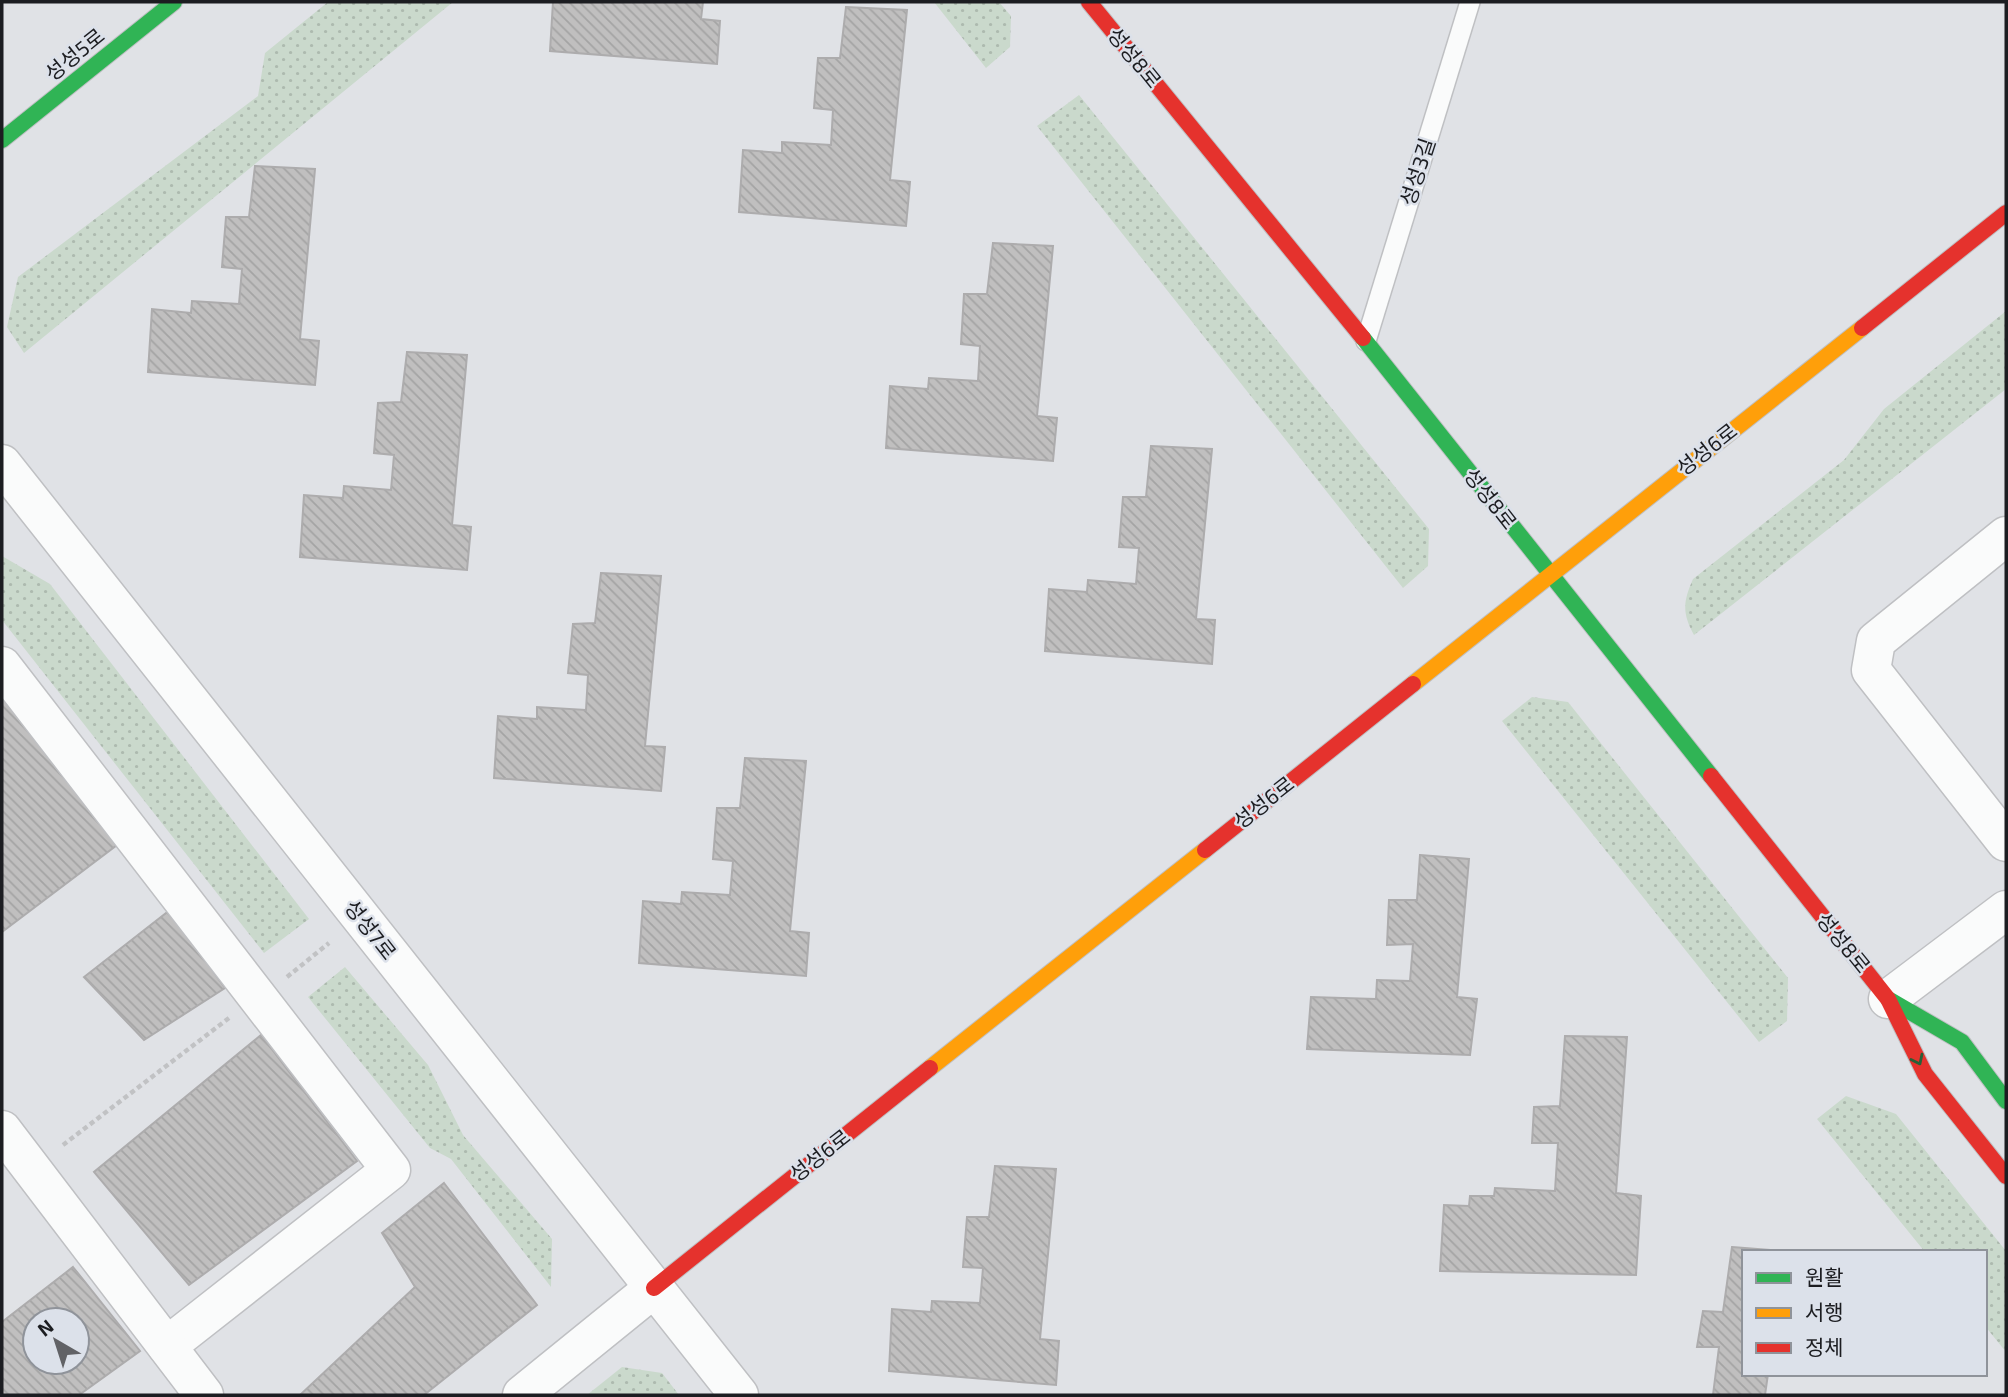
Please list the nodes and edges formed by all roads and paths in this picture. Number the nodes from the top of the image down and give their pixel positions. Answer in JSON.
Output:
{"nodes":[{"id":1,"x":174,"y":2,"type":"edge"},
{"id":2,"x":1089,"y":2,"type":"edge"},
{"id":3,"x":1470,"y":2,"type":"edge"},
{"id":4,"x":2,"y":139,"type":"edge"},
{"id":5,"x":2006,"y":213,"type":"edge"},
{"id":6,"x":1366,"y":341,"type":"junction"},
{"id":7,"x":2,"y":464,"type":"edge"},
{"id":8,"x":2006,"y":537,"type":"edge"},
{"id":9,"x":1550,"y":575,"type":"junction"},
{"id":10,"x":2,"y":666,"type":"edge"},
{"id":11,"x":2006,"y":842,"type":"edge"},
{"id":12,"x":2006,"y":910,"type":"edge"},
{"id":13,"x":329,"y":943,"type":"dead end"},
{"id":14,"x":287,"y":977,"type":"dead end"},
{"id":15,"x":1888,"y":999,"type":"junction"},
{"id":16,"x":231,"y":1017,"type":"dead end"},
{"id":17,"x":2006,"y":1101,"type":"edge"},
{"id":18,"x":2,"y":1130,"type":"edge"},
{"id":19,"x":63,"y":1145,"type":"dead end"},
{"id":20,"x":2006,"y":1176,"type":"edge"},
{"id":21,"x":654,"y":1288,"type":"junction"},
{"id":22,"x":167,"y":1346,"type":"junction"},
{"id":23,"x":204,"y":1395,"type":"edge"},
{"id":24,"x":522,"y":1395,"type":"edge"},
{"id":25,"x":739,"y":1395,"type":"edge"}],
"edges":[{"from":1,"to":4,"type":"street","name":"성성5로"},
{"from":2,"to":6,"type":"street","name":"성성8로"},
{"from":3,"to":6,"type":"lane","name":"성성3길"},
{"from":5,"to":9,"type":"street","name":"성성6로"},
{"from":6,"to":9,"type":"street","name":"성성8로"},
{"from":7,"to":21,"type":"street","name":"성성7로"},
{"from":8,"to":11,"type":"street"},
{"from":9,"to":15,"type":"street","name":"성성8로"},
{"from":9,"to":21,"type":"street","name":"성성6로"},
{"from":10,"to":22,"type":"street"},
{"from":12,"to":15,"type":"street"},
{"from":13,"to":14,"type":"path"},
{"from":15,"to":17,"type":"street","name":"성성8로"},
{"from":15,"to":20,"type":"street","name":"성성8로","one_way":true},
{"from":16,"to":19,"type":"path"},
{"from":18,"to":22,"type":"street"},
{"from":21,"to":24,"type":"street","name":"성성6로"},
{"from":21,"to":25,"type":"street","name":"성성7로"},
{"from":22,"to":23,"type":"street"}]}
